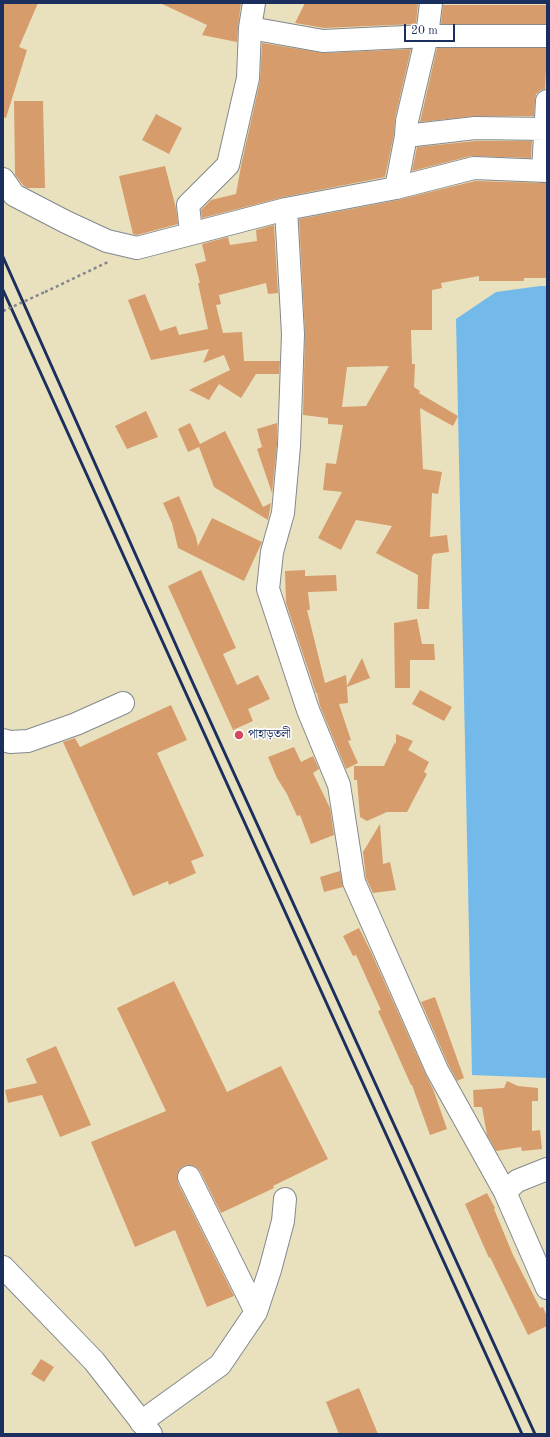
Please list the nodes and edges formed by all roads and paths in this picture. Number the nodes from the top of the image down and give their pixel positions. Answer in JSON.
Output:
{"nodes":[{"id":1,"x":254,"y":3,"type":"edge"},
{"id":2,"x":431,"y":3,"type":"edge"},
{"id":3,"x":250,"y":28,"type":"junction"},
{"id":4,"x":427,"y":36,"type":"junction"},
{"id":5,"x":547,"y":36,"type":"edge"},
{"id":6,"x":547,"y":101,"type":"edge"},
{"id":7,"x":546,"y":129,"type":"edge"},
{"id":8,"x":406,"y":136,"type":"junction"},
{"id":9,"x":545,"y":171,"type":"edge"},
{"id":10,"x":3,"y":179,"type":"edge"},
{"id":11,"x":396,"y":188,"type":"junction"},
{"id":12,"x":286,"y":210,"type":"junction"},
{"id":13,"x":193,"y":232,"type":"junction"},
{"id":14,"x":110,"y":260,"type":"dead end"},
{"id":15,"x":3,"y":311,"type":"edge"},
{"id":16,"x":123,"y":703,"type":"dead end"},
{"id":17,"x":3,"y":740,"type":"edge"},
{"id":18,"x":547,"y":1169,"type":"edge"},
{"id":19,"x":189,"y":1177,"type":"dead end"},
{"id":20,"x":505,"y":1192,"type":"junction"},
{"id":21,"x":285,"y":1199,"type":"dead end"},
{"id":22,"x":3,"y":1267,"type":"edge"},
{"id":23,"x":547,"y":1288,"type":"edge"},
{"id":24,"x":256,"y":1312,"type":"junction"},
{"id":25,"x":146,"y":1428,"type":"edge"}],
"edges":[{"from":1,"to":3,"type":"street"},
{"from":2,"to":4,"type":"street"},
{"from":3,"to":4,"type":"street"},
{"from":3,"to":13,"type":"street"},
{"from":4,"to":5,"type":"street"},
{"from":4,"to":8,"type":"street"},
{"from":6,"to":7,"type":"street"},
{"from":7,"to":8,"type":"street"},
{"from":7,"to":9,"type":"street"},
{"from":8,"to":11,"type":"street"},
{"from":9,"to":11,"type":"street"},
{"from":10,"to":13,"type":"street"},
{"from":11,"to":12,"type":"street"},
{"from":12,"to":13,"type":"street"},
{"from":12,"to":20,"type":"street"},
{"from":14,"to":15,"type":"path","bridge":true},
{"from":16,"to":17,"type":"street"},
{"from":18,"to":20,"type":"street"},
{"from":19,"to":24,"type":"street"},
{"from":20,"to":23,"type":"street"},
{"from":21,"to":24,"type":"street"},
{"from":22,"to":25,"type":"street"},
{"from":24,"to":25,"type":"street"}]}
